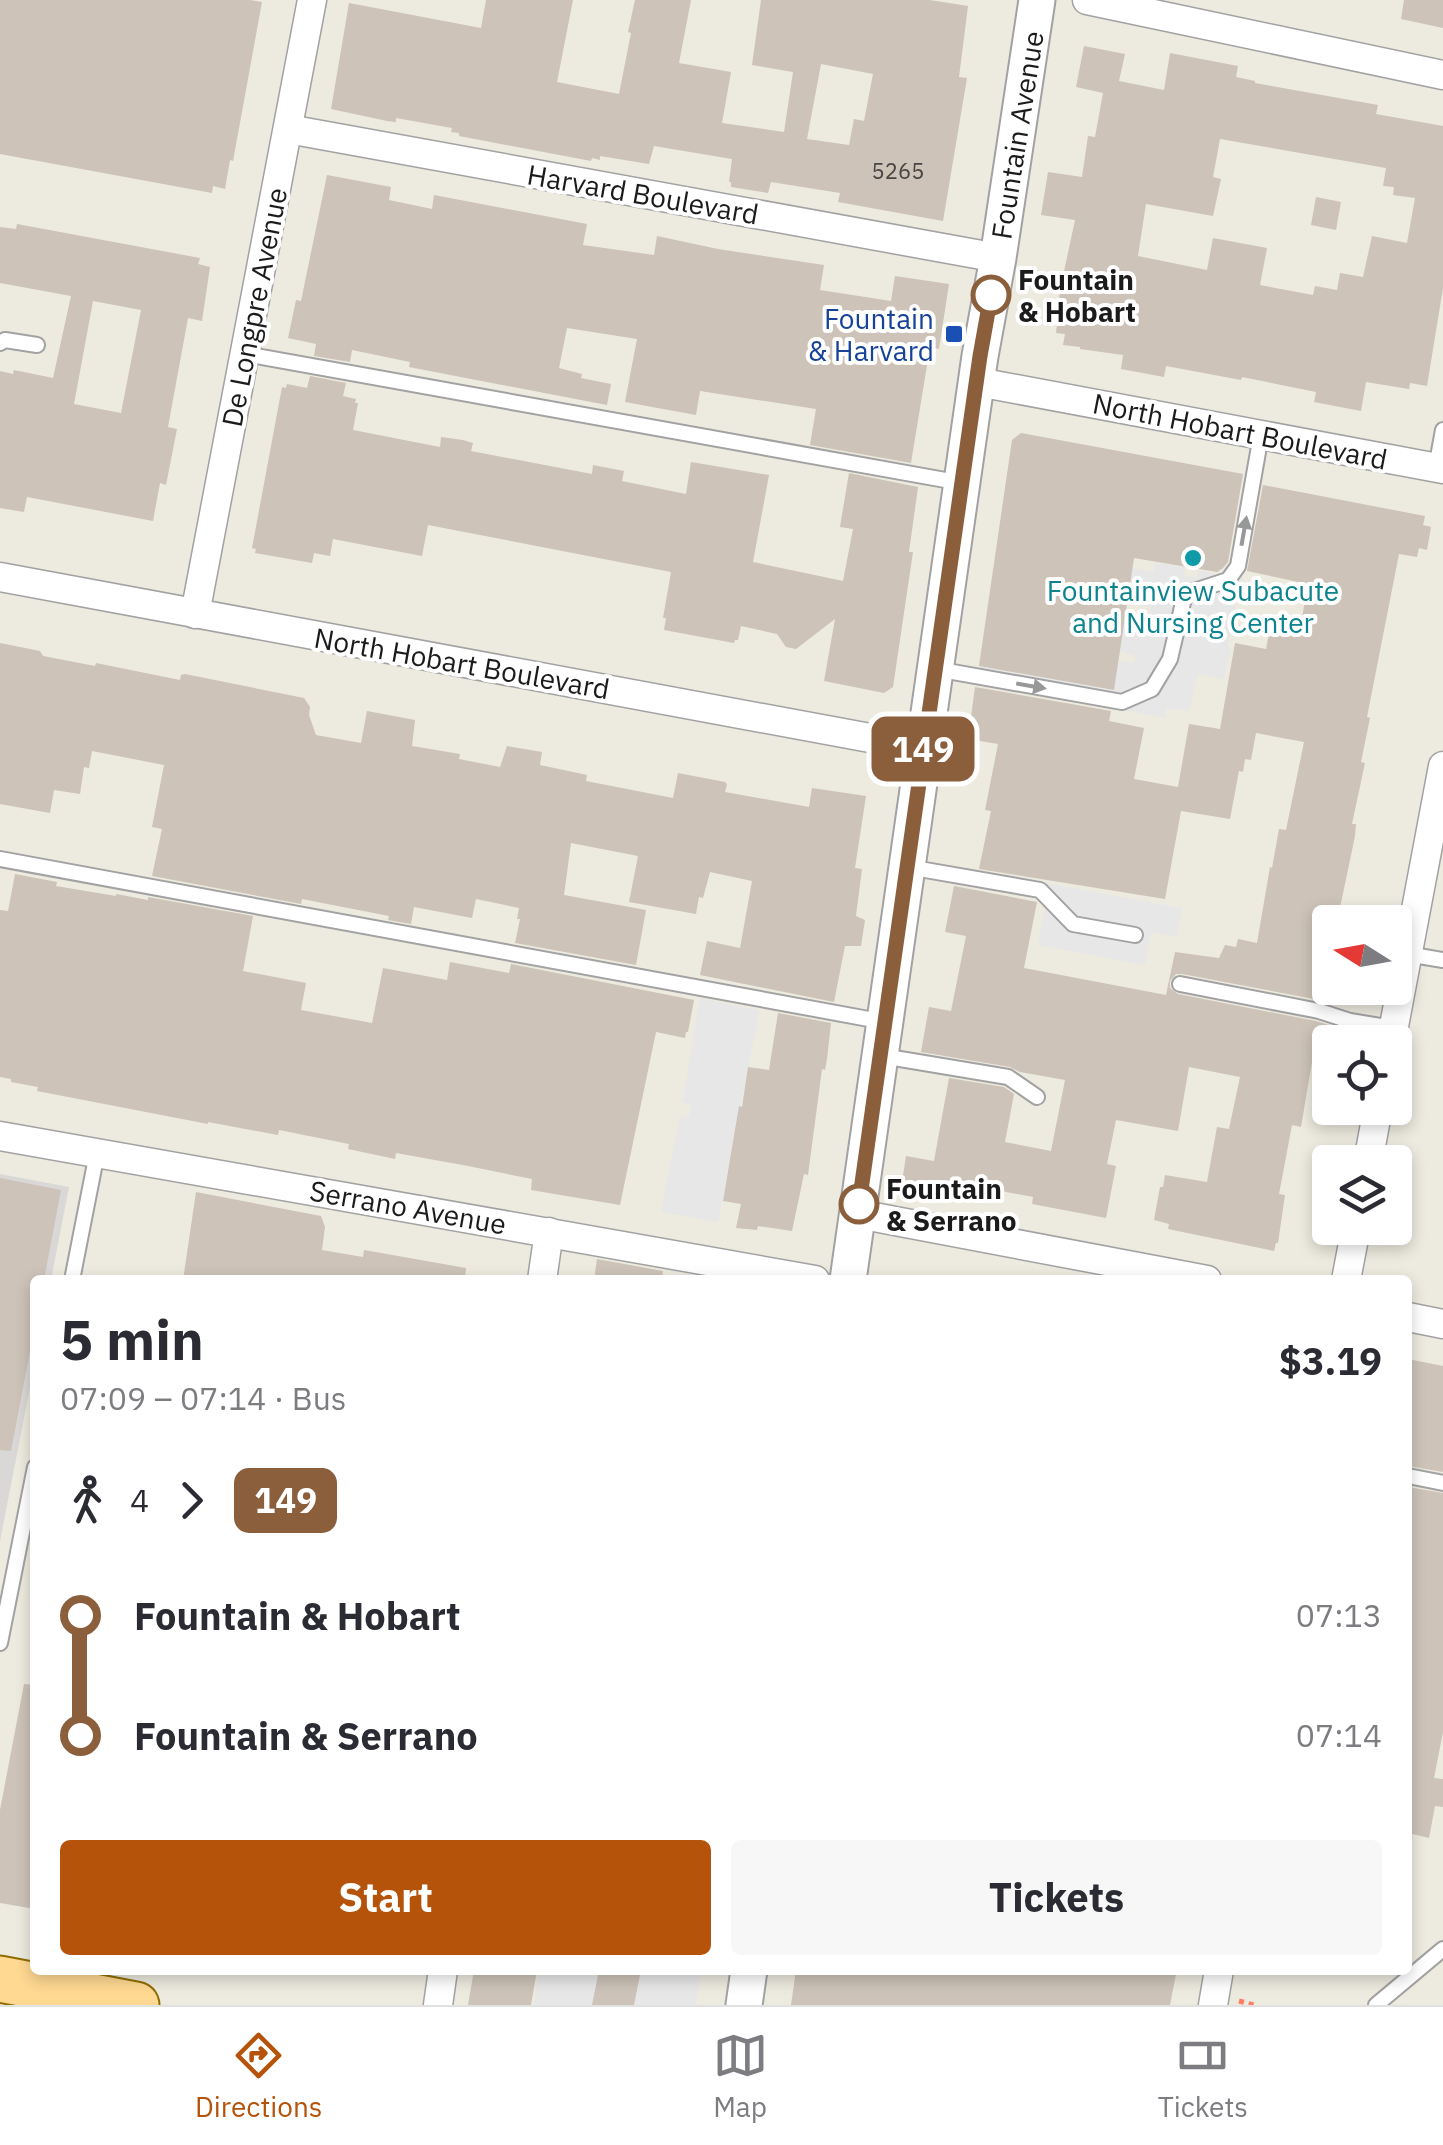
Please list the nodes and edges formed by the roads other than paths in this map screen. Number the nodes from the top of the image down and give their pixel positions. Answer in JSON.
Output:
{"nodes":[{"id":1,"x":312,"y":0,"type":"edge"},
{"id":2,"x":1037,"y":0,"type":"edge"},
{"id":3,"x":1086,"y":0,"type":"edge"},
{"id":4,"x":1443,"y":75,"type":"edge"},
{"id":5,"x":288,"y":130,"type":"junction"},
{"id":6,"x":998,"y":258,"type":"junction"},
{"id":7,"x":0,"y":343,"type":"edge"},
{"id":8,"x":37,"y":345,"type":"dead end"},
{"id":9,"x":245,"y":354,"type":"junction"},
{"id":10,"x":978,"y":382,"type":"junction"},
{"id":11,"x":1443,"y":430,"type":"edge"},
{"id":12,"x":1261,"y":435,"type":"junction"},
{"id":13,"x":1440,"y":468,"type":"edge"},
{"id":14,"x":962,"y":483,"type":"junction"},
{"id":15,"x":0,"y":577,"type":"edge"},
{"id":16,"x":195,"y":614,"type":"junction"},
{"id":17,"x":935,"y":669,"type":"junction"},
{"id":18,"x":924,"y":748,"type":"junction"},
{"id":19,"x":1443,"y":766,"type":"edge"},
{"id":20,"x":0,"y":858,"type":"edge"},
{"id":21,"x":907,"y":867,"type":"junction"},
{"id":22,"x":1412,"y":928,"type":"edge"},
{"id":23,"x":1135,"y":934,"type":"dead end"},
{"id":24,"x":1412,"y":955,"type":"edge"},
{"id":25,"x":1443,"y":960,"type":"edge"},
{"id":26,"x":1180,"y":984,"type":"dead end"},
{"id":27,"x":1363,"y":1025,"type":"edge"},
{"id":28,"x":884,"y":1039,"type":"junction"},
{"id":29,"x":1038,"y":1097,"type":"dead end"},
{"id":30,"x":0,"y":1136,"type":"edge"},
{"id":31,"x":97,"y":1153,"type":"junction"},
{"id":32,"x":858,"y":1214,"type":"junction"},
{"id":33,"x":549,"y":1232,"type":"junction"},
{"id":34,"x":1353,"y":1245,"type":"edge"},
{"id":35,"x":73,"y":1275,"type":"edge"},
{"id":36,"x":543,"y":1275,"type":"edge"},
{"id":37,"x":787,"y":1275,"type":"edge"},
{"id":38,"x":849,"y":1275,"type":"edge"},
{"id":39,"x":1181,"y":1275,"type":"edge"},
{"id":40,"x":1347,"y":1275,"type":"edge"},
{"id":41,"x":1412,"y":1319,"type":"edge"},
{"id":42,"x":1443,"y":1324,"type":"edge"},
{"id":43,"x":1412,"y":1477,"type":"edge"},
{"id":44,"x":1443,"y":1483,"type":"edge"},
{"id":45,"x":30,"y":1492,"type":"edge"},
{"id":46,"x":0,"y":1643,"type":"edge"},
{"id":47,"x":1443,"y":1949,"type":"edge"},
{"id":48,"x":442,"y":1975,"type":"edge"},
{"id":49,"x":749,"y":1975,"type":"edge"},
{"id":50,"x":1218,"y":1975,"type":"edge"},
{"id":51,"x":1412,"y":1975,"type":"edge"},
{"id":52,"x":1412,"y":1975,"type":"edge"},
{"id":53,"x":0,"y":1979,"type":"edge"},
{"id":54,"x":87,"y":2000,"type":"edge"},
{"id":55,"x":136,"y":2005,"type":"edge"},
{"id":56,"x":438,"y":2005,"type":"edge"},
{"id":57,"x":744,"y":2005,"type":"edge"},
{"id":58,"x":1213,"y":2005,"type":"edge"},
{"id":59,"x":1376,"y":2005,"type":"edge"}],
"edges":[{"from":1,"to":5,"type":"street","name":"De Longpre Avenue"},
{"from":2,"to":6,"type":"street","name":"Fountain Avenue"},
{"from":3,"to":4,"type":"street"},
{"from":5,"to":6,"type":"street","name":"Harvard Boulevard"},
{"from":5,"to":9,"type":"street","name":"De Longpre Avenue"},
{"from":6,"to":10,"type":"street","name":"Fountain Avenue"},
{"from":7,"to":8,"type":"lane"},
{"from":9,"to":14,"type":"lane"},
{"from":9,"to":16,"type":"street","name":"De Longpre Avenue"},
{"from":10,"to":12,"type":"street","name":"North Hobart Boulevard"},
{"from":10,"to":14,"type":"street","name":"Fountain Avenue"},
{"from":11,"to":13,"type":"lane"},
{"from":12,"to":13,"type":"street","name":"North Hobart Boulevard"},
{"from":17,"to":12,"type":"lane","one_way":true},
{"from":14,"to":17,"type":"street","name":"Fountain Avenue"},
{"from":15,"to":16,"type":"street","name":"North Hobart Boulevard"},
{"from":16,"to":18,"type":"street","name":"North Hobart Boulevard"},
{"from":17,"to":18,"type":"street","name":"Fountain Avenue"},
{"from":18,"to":21,"type":"street","name":"Fountain Avenue"},
{"from":19,"to":22,"type":"street"},
{"from":20,"to":28,"type":"lane"},
{"from":21,"to":23,"type":"lane"},
{"from":21,"to":28,"type":"street","name":"Fountain Avenue"},
{"from":24,"to":25,"type":"lane"},
{"from":26,"to":27,"type":"lane"},
{"from":28,"to":29,"type":"lane"},
{"from":28,"to":32,"type":"street","name":"Fountain Avenue"},
{"from":30,"to":31,"type":"street","name":"Serrano Avenue"},
{"from":31,"to":33,"type":"street","name":"Serrano Avenue"},
{"from":31,"to":35,"type":"lane"},
{"from":32,"to":38,"type":"street","name":"Fountain Avenue"},
{"from":32,"to":39,"type":"street"},
{"from":33,"to":36,"type":"street"},
{"from":33,"to":37,"type":"street","name":"Serrano Avenue"},
{"from":34,"to":40,"type":"street"},
{"from":41,"to":42,"type":"street"},
{"from":43,"to":44,"type":"lane"},
{"from":45,"to":46,"type":"lane"},
{"from":47,"to":51,"type":"lane"},
{"from":48,"to":56,"type":"street"},
{"from":49,"to":57,"type":"street"},
{"from":50,"to":58,"type":"street"},
{"from":52,"to":59,"type":"lane"},
{"from":53,"to":54,"type":"main road"},
{"from":54,"to":55,"type":"main road"}]}
